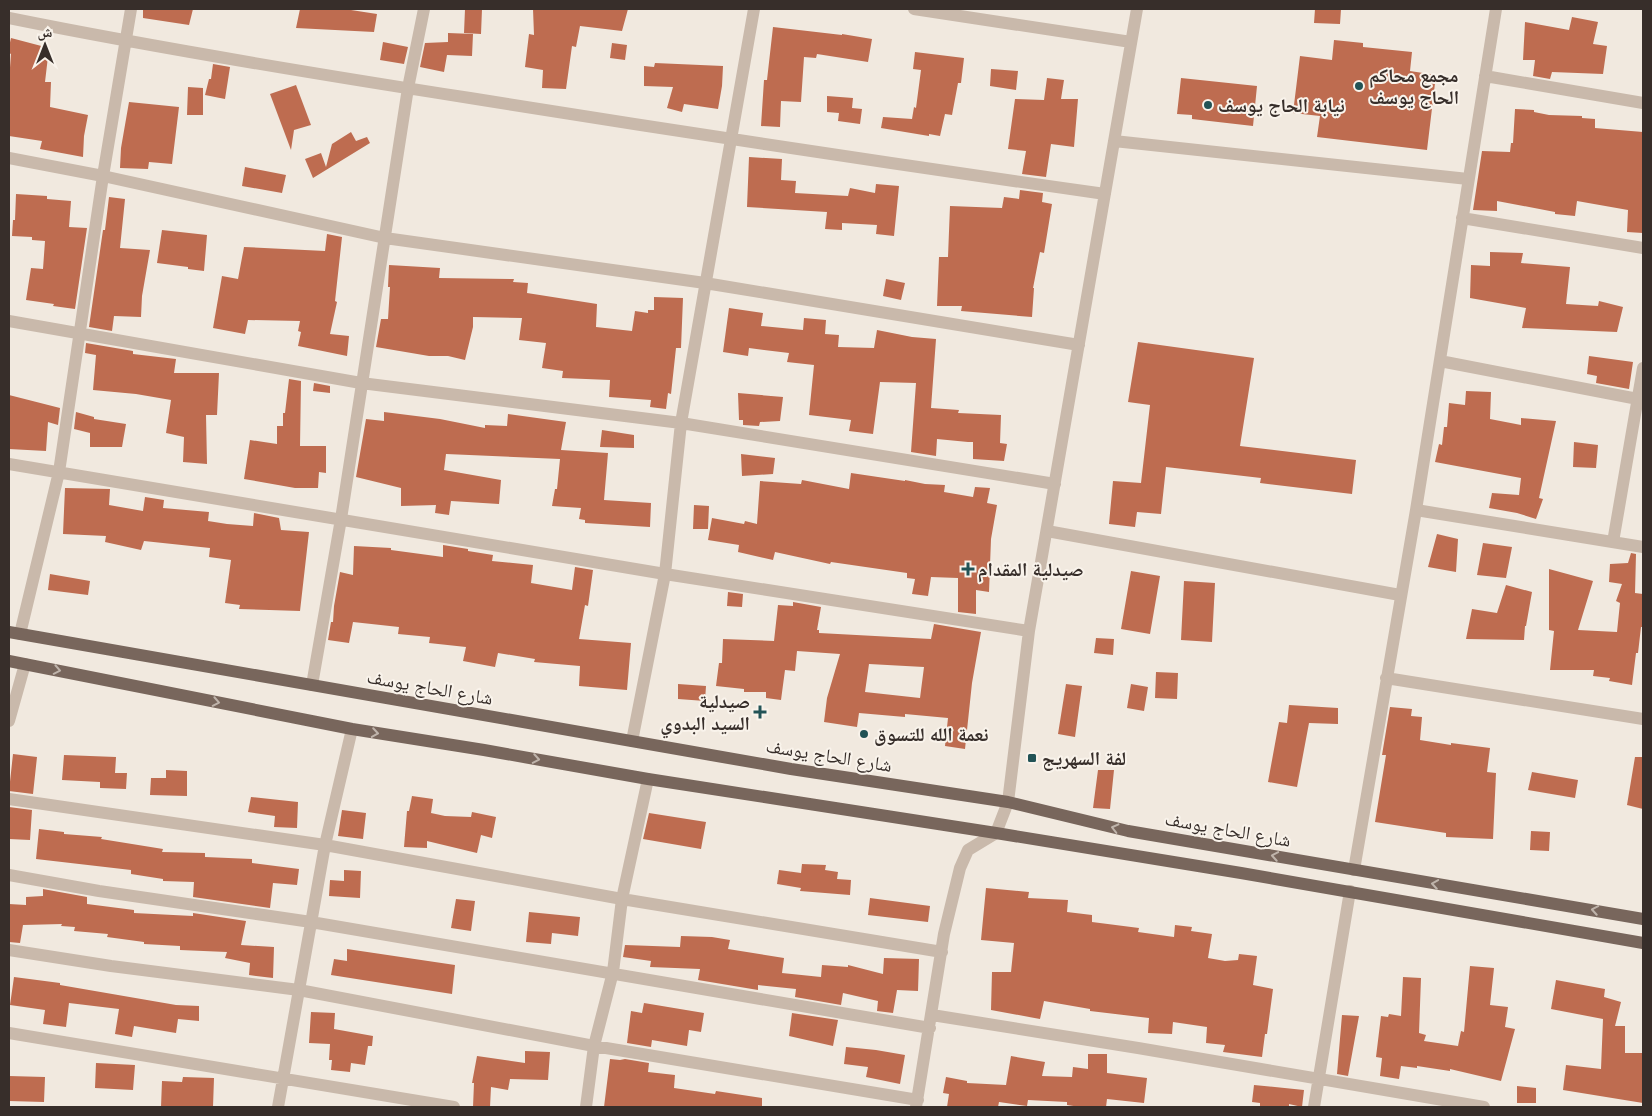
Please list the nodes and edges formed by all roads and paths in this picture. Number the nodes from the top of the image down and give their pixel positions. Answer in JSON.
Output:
{"nodes":[{"id":1,"x":131,"y":9,"type":"edge"},
{"id":2,"x":424,"y":9,"type":"edge"},
{"id":3,"x":754,"y":9,"type":"edge"},
{"id":4,"x":914,"y":9,"type":"edge"},
{"id":5,"x":1137,"y":9,"type":"edge"},
{"id":6,"x":1496,"y":9,"type":"edge"},
{"id":7,"x":9,"y":18,"type":"edge"},
{"id":8,"x":125,"y":41,"type":"junction"},
{"id":9,"x":1131,"y":42,"type":"junction"},
{"id":10,"x":1485,"y":76,"type":"junction"},
{"id":11,"x":408,"y":88,"type":"junction"},
{"id":12,"x":1643,"y":103,"type":"edge"},
{"id":13,"x":731,"y":140,"type":"junction"},
{"id":14,"x":1114,"y":141,"type":"junction"},
{"id":15,"x":9,"y":158,"type":"edge"},
{"id":16,"x":103,"y":176,"type":"junction"},
{"id":17,"x":1468,"y":179,"type":"junction"},
{"id":18,"x":1105,"y":194,"type":"junction"},
{"id":19,"x":1462,"y":218,"type":"junction"},
{"id":20,"x":385,"y":238,"type":"junction"},
{"id":21,"x":1643,"y":248,"type":"edge"},
{"id":22,"x":705,"y":283,"type":"junction"},
{"id":23,"x":9,"y":321,"type":"edge"},
{"id":24,"x":78,"y":334,"type":"junction"},
{"id":25,"x":1079,"y":345,"type":"junction"},
{"id":26,"x":1440,"y":361,"type":"junction"},
{"id":27,"x":1643,"y":368,"type":"edge"},
{"id":28,"x":361,"y":383,"type":"junction"},
{"id":29,"x":1641,"y":399,"type":"edge"},
{"id":30,"x":681,"y":423,"type":"junction"},
{"id":31,"x":9,"y":464,"type":"edge"},
{"id":32,"x":59,"y":472,"type":"junction"},
{"id":33,"x":1055,"y":484,"type":"junction"},
{"id":34,"x":1416,"y":510,"type":"junction"},
{"id":35,"x":340,"y":519,"type":"junction"},
{"id":36,"x":1047,"y":531,"type":"junction"},
{"id":37,"x":1613,"y":542,"type":"junction"},
{"id":38,"x":1643,"y":546,"type":"edge"},
{"id":39,"x":665,"y":574,"type":"junction"},
{"id":40,"x":1400,"y":594,"type":"junction"},
{"id":41,"x":1030,"y":631,"type":"junction"},
{"id":42,"x":14,"y":633,"type":"edge"},
{"id":43,"x":9,"y":661,"type":"edge"},
{"id":44,"x":24,"y":664,"type":"junction"},
{"id":45,"x":1386,"y":678,"type":"junction"},
{"id":46,"x":312,"y":685,"type":"junction"},
{"id":47,"x":1643,"y":719,"type":"edge"},
{"id":48,"x":9,"y":721,"type":"edge"},
{"id":49,"x":352,"y":729,"type":"junction"},
{"id":50,"x":632,"y":741,"type":"junction"},
{"id":51,"x":648,"y":779,"type":"junction"},
{"id":52,"x":9,"y":799,"type":"edge"},
{"id":53,"x":1008,"y":802,"type":"junction"},
{"id":54,"x":996,"y":833,"type":"junction"},
{"id":55,"x":325,"y":846,"type":"junction"},
{"id":56,"x":1354,"y":870,"type":"junction"},
{"id":57,"x":9,"y":875,"type":"edge"},
{"id":58,"x":1350,"y":891,"type":"junction"},
{"id":59,"x":622,"y":899,"type":"junction"},
{"id":60,"x":1643,"y":919,"type":"edge"},
{"id":61,"x":311,"y":922,"type":"junction"},
{"id":62,"x":1643,"y":943,"type":"edge"},
{"id":63,"x":9,"y":950,"type":"edge"},
{"id":64,"x":942,"y":952,"type":"junction"},
{"id":65,"x":613,"y":972,"type":"junction"},
{"id":66,"x":299,"y":990,"type":"junction"},
{"id":67,"x":932,"y":1015,"type":"junction"},
{"id":68,"x":930,"y":1028,"type":"junction"},
{"id":69,"x":9,"y":1032,"type":"edge"},
{"id":70,"x":594,"y":1046,"type":"junction"},
{"id":71,"x":283,"y":1078,"type":"junction"},
{"id":72,"x":1318,"y":1079,"type":"junction"},
{"id":73,"x":917,"y":1104,"type":"edge"},
{"id":74,"x":278,"y":1107,"type":"edge"},
{"id":75,"x":454,"y":1107,"type":"edge"},
{"id":76,"x":586,"y":1107,"type":"edge"},
{"id":77,"x":1314,"y":1107,"type":"edge"},
{"id":78,"x":1484,"y":1107,"type":"edge"}],
"edges":[{"from":1,"to":8,"type":"street"},
{"from":2,"to":11,"type":"street"},
{"from":3,"to":13,"type":"street"},
{"from":4,"to":9,"type":"street"},
{"from":5,"to":9,"type":"street"},
{"from":6,"to":10,"type":"street"},
{"from":7,"to":8,"type":"street"},
{"from":8,"to":11,"type":"street"},
{"from":8,"to":16,"type":"street"},
{"from":9,"to":14,"type":"street"},
{"from":10,"to":12,"type":"street"},
{"from":10,"to":17,"type":"street"},
{"from":11,"to":13,"type":"street"},
{"from":11,"to":20,"type":"street"},
{"from":13,"to":18,"type":"street"},
{"from":13,"to":22,"type":"street"},
{"from":14,"to":17,"type":"street"},
{"from":14,"to":18,"type":"street"},
{"from":15,"to":16,"type":"street"},
{"from":16,"to":20,"type":"street"},
{"from":16,"to":24,"type":"street"},
{"from":17,"to":19,"type":"street"},
{"from":18,"to":25,"type":"street"},
{"from":19,"to":21,"type":"street"},
{"from":19,"to":26,"type":"street"},
{"from":20,"to":22,"type":"street"},
{"from":20,"to":28,"type":"street"},
{"from":22,"to":25,"type":"street"},
{"from":22,"to":30,"type":"street"},
{"from":23,"to":24,"type":"street"},
{"from":24,"to":28,"type":"street"},
{"from":24,"to":32,"type":"street"},
{"from":25,"to":33,"type":"street"},
{"from":26,"to":29,"type":"street"},
{"from":26,"to":34,"type":"street"},
{"from":27,"to":29,"type":"street"},
{"from":28,"to":30,"type":"street"},
{"from":28,"to":35,"type":"street"},
{"from":29,"to":37,"type":"street"},
{"from":30,"to":33,"type":"street"},
{"from":30,"to":39,"type":"street"},
{"from":31,"to":32,"type":"street"},
{"from":32,"to":35,"type":"street"},
{"from":32,"to":42,"type":"street"},
{"from":33,"to":36,"type":"street"},
{"from":34,"to":37,"type":"street"},
{"from":34,"to":40,"type":"street"},
{"from":35,"to":39,"type":"street"},
{"from":35,"to":46,"type":"street"},
{"from":36,"to":40,"type":"street"},
{"from":36,"to":41,"type":"street"},
{"from":37,"to":38,"type":"street"},
{"from":39,"to":41,"type":"street"},
{"from":39,"to":50,"type":"street"},
{"from":40,"to":45,"type":"street"},
{"from":41,"to":53,"type":"street"},
{"from":42,"to":46,"type":"main road","name":"شارع الحاج يوسف"},
{"from":43,"to":44,"type":"main road"},
{"from":44,"to":48,"type":"street"},
{"from":44,"to":49,"type":"main road","one_way":true},
{"from":45,"to":47,"type":"street"},
{"from":45,"to":56,"type":"street"},
{"from":46,"to":50,"type":"main road","name":"شارع الحاج يوسف"},
{"from":49,"to":51,"type":"main road","one_way":true},
{"from":49,"to":55,"type":"street"},
{"from":50,"to":53,"type":"main road","name":"شارع الحاج يوسف"},
{"from":51,"to":54,"type":"main road"},
{"from":51,"to":59,"type":"street"},
{"from":52,"to":55,"type":"street"},
{"from":53,"to":54,"type":"street"},
{"from":56,"to":53,"type":"main road","name":"شارع الحاج يوسف","one_way":true},
{"from":54,"to":58,"type":"main road"},
{"from":54,"to":64,"type":"street"},
{"from":55,"to":59,"type":"street"},
{"from":55,"to":61,"type":"street"},
{"from":60,"to":56,"type":"main road","name":"شارع الحاج يوسف","one_way":true},
{"from":57,"to":61,"type":"street"},
{"from":58,"to":62,"type":"main road"},
{"from":58,"to":72,"type":"street"},
{"from":59,"to":64,"type":"street"},
{"from":59,"to":65,"type":"street"},
{"from":61,"to":65,"type":"street"},
{"from":61,"to":66,"type":"street"},
{"from":63,"to":66,"type":"street"},
{"from":64,"to":67,"type":"street"},
{"from":65,"to":68,"type":"street"},
{"from":65,"to":70,"type":"street"},
{"from":66,"to":70,"type":"street"},
{"from":66,"to":71,"type":"street"},
{"from":67,"to":68,"type":"street"},
{"from":67,"to":72,"type":"street"},
{"from":68,"to":73,"type":"street"},
{"from":69,"to":71,"type":"street"},
{"from":70,"to":73,"type":"street"},
{"from":70,"to":76,"type":"street"},
{"from":71,"to":74,"type":"street"},
{"from":71,"to":75,"type":"street"},
{"from":72,"to":77,"type":"street"},
{"from":72,"to":78,"type":"street"}]}
